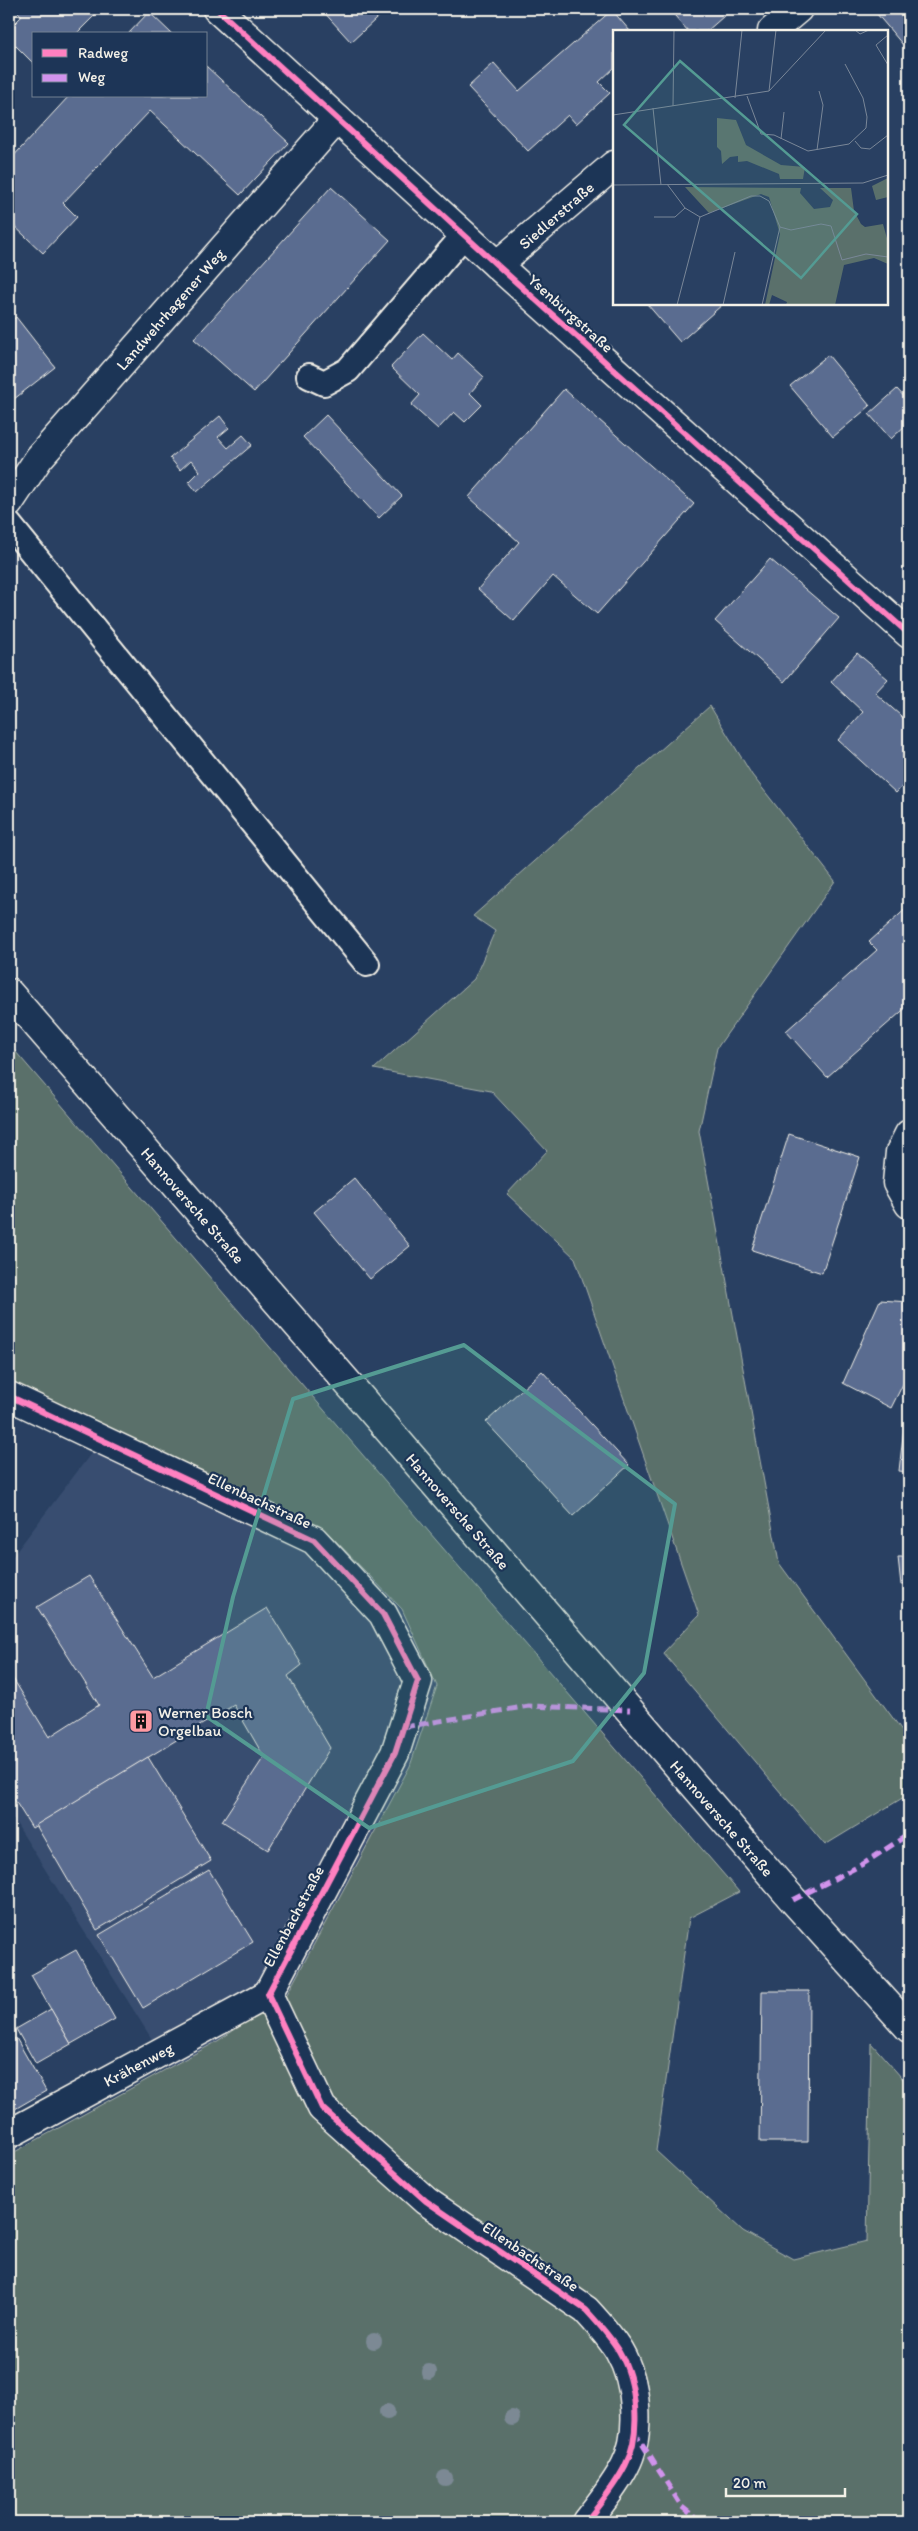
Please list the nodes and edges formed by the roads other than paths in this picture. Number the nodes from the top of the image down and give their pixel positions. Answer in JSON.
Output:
{"nodes":[{"id":1,"x":217,"y":9,"type":"edge"},
{"id":2,"x":798,"y":9,"type":"edge"},
{"id":3,"x":773,"y":30,"type":"edge"},
{"id":4,"x":338,"y":119,"type":"junction"},
{"id":5,"x":613,"y":166,"type":"edge"},
{"id":6,"x":464,"y":235,"type":"junction"},
{"id":7,"x":497,"y":265,"type":"junction"},
{"id":8,"x":309,"y":376,"type":"dead end"},
{"id":9,"x":9,"y":503,"type":"edge"},
{"id":10,"x":9,"y":524,"type":"edge"},
{"id":11,"x":909,"y":634,"type":"edge"},
{"id":12,"x":366,"y":964,"type":"dead end"},
{"id":13,"x":9,"y":993,"type":"edge"},
{"id":14,"x":909,"y":1134,"type":"edge"},
{"id":15,"x":909,"y":1204,"type":"edge"},
{"id":16,"x":9,"y":1396,"type":"edge"},
{"id":17,"x":268,"y":1994,"type":"junction"},
{"id":18,"x":909,"y":2028,"type":"edge"},
{"id":19,"x":9,"y":2134,"type":"edge"},
{"id":20,"x":586,"y":2522,"type":"edge"}],
"edges":[{"from":1,"to":4,"type":"street","name":"Ysenburgstraße"},
{"from":2,"to":3,"type":"street"},
{"from":4,"to":6,"type":"street","name":"Ysenburgstraße"},
{"from":4,"to":9,"type":"street","name":"Landwehrhagener Weg"},
{"from":5,"to":7,"type":"street","name":"Siedlerstraße"},
{"from":6,"to":7,"type":"street","name":"Ysenburgstraße"},
{"from":6,"to":8,"type":"lane"},
{"from":7,"to":11,"type":"street","name":"Ysenburgstraße"},
{"from":10,"to":12,"type":"lane"},
{"from":13,"to":18,"type":"street","name":"Hannoversche Straße"},
{"from":14,"to":15,"type":"street"},
{"from":16,"to":17,"type":"street","name":"Ellenbachstraße"},
{"from":17,"to":19,"type":"street","name":"Krähenweg"},
{"from":17,"to":20,"type":"street","name":"Ellenbachstraße"}]}
